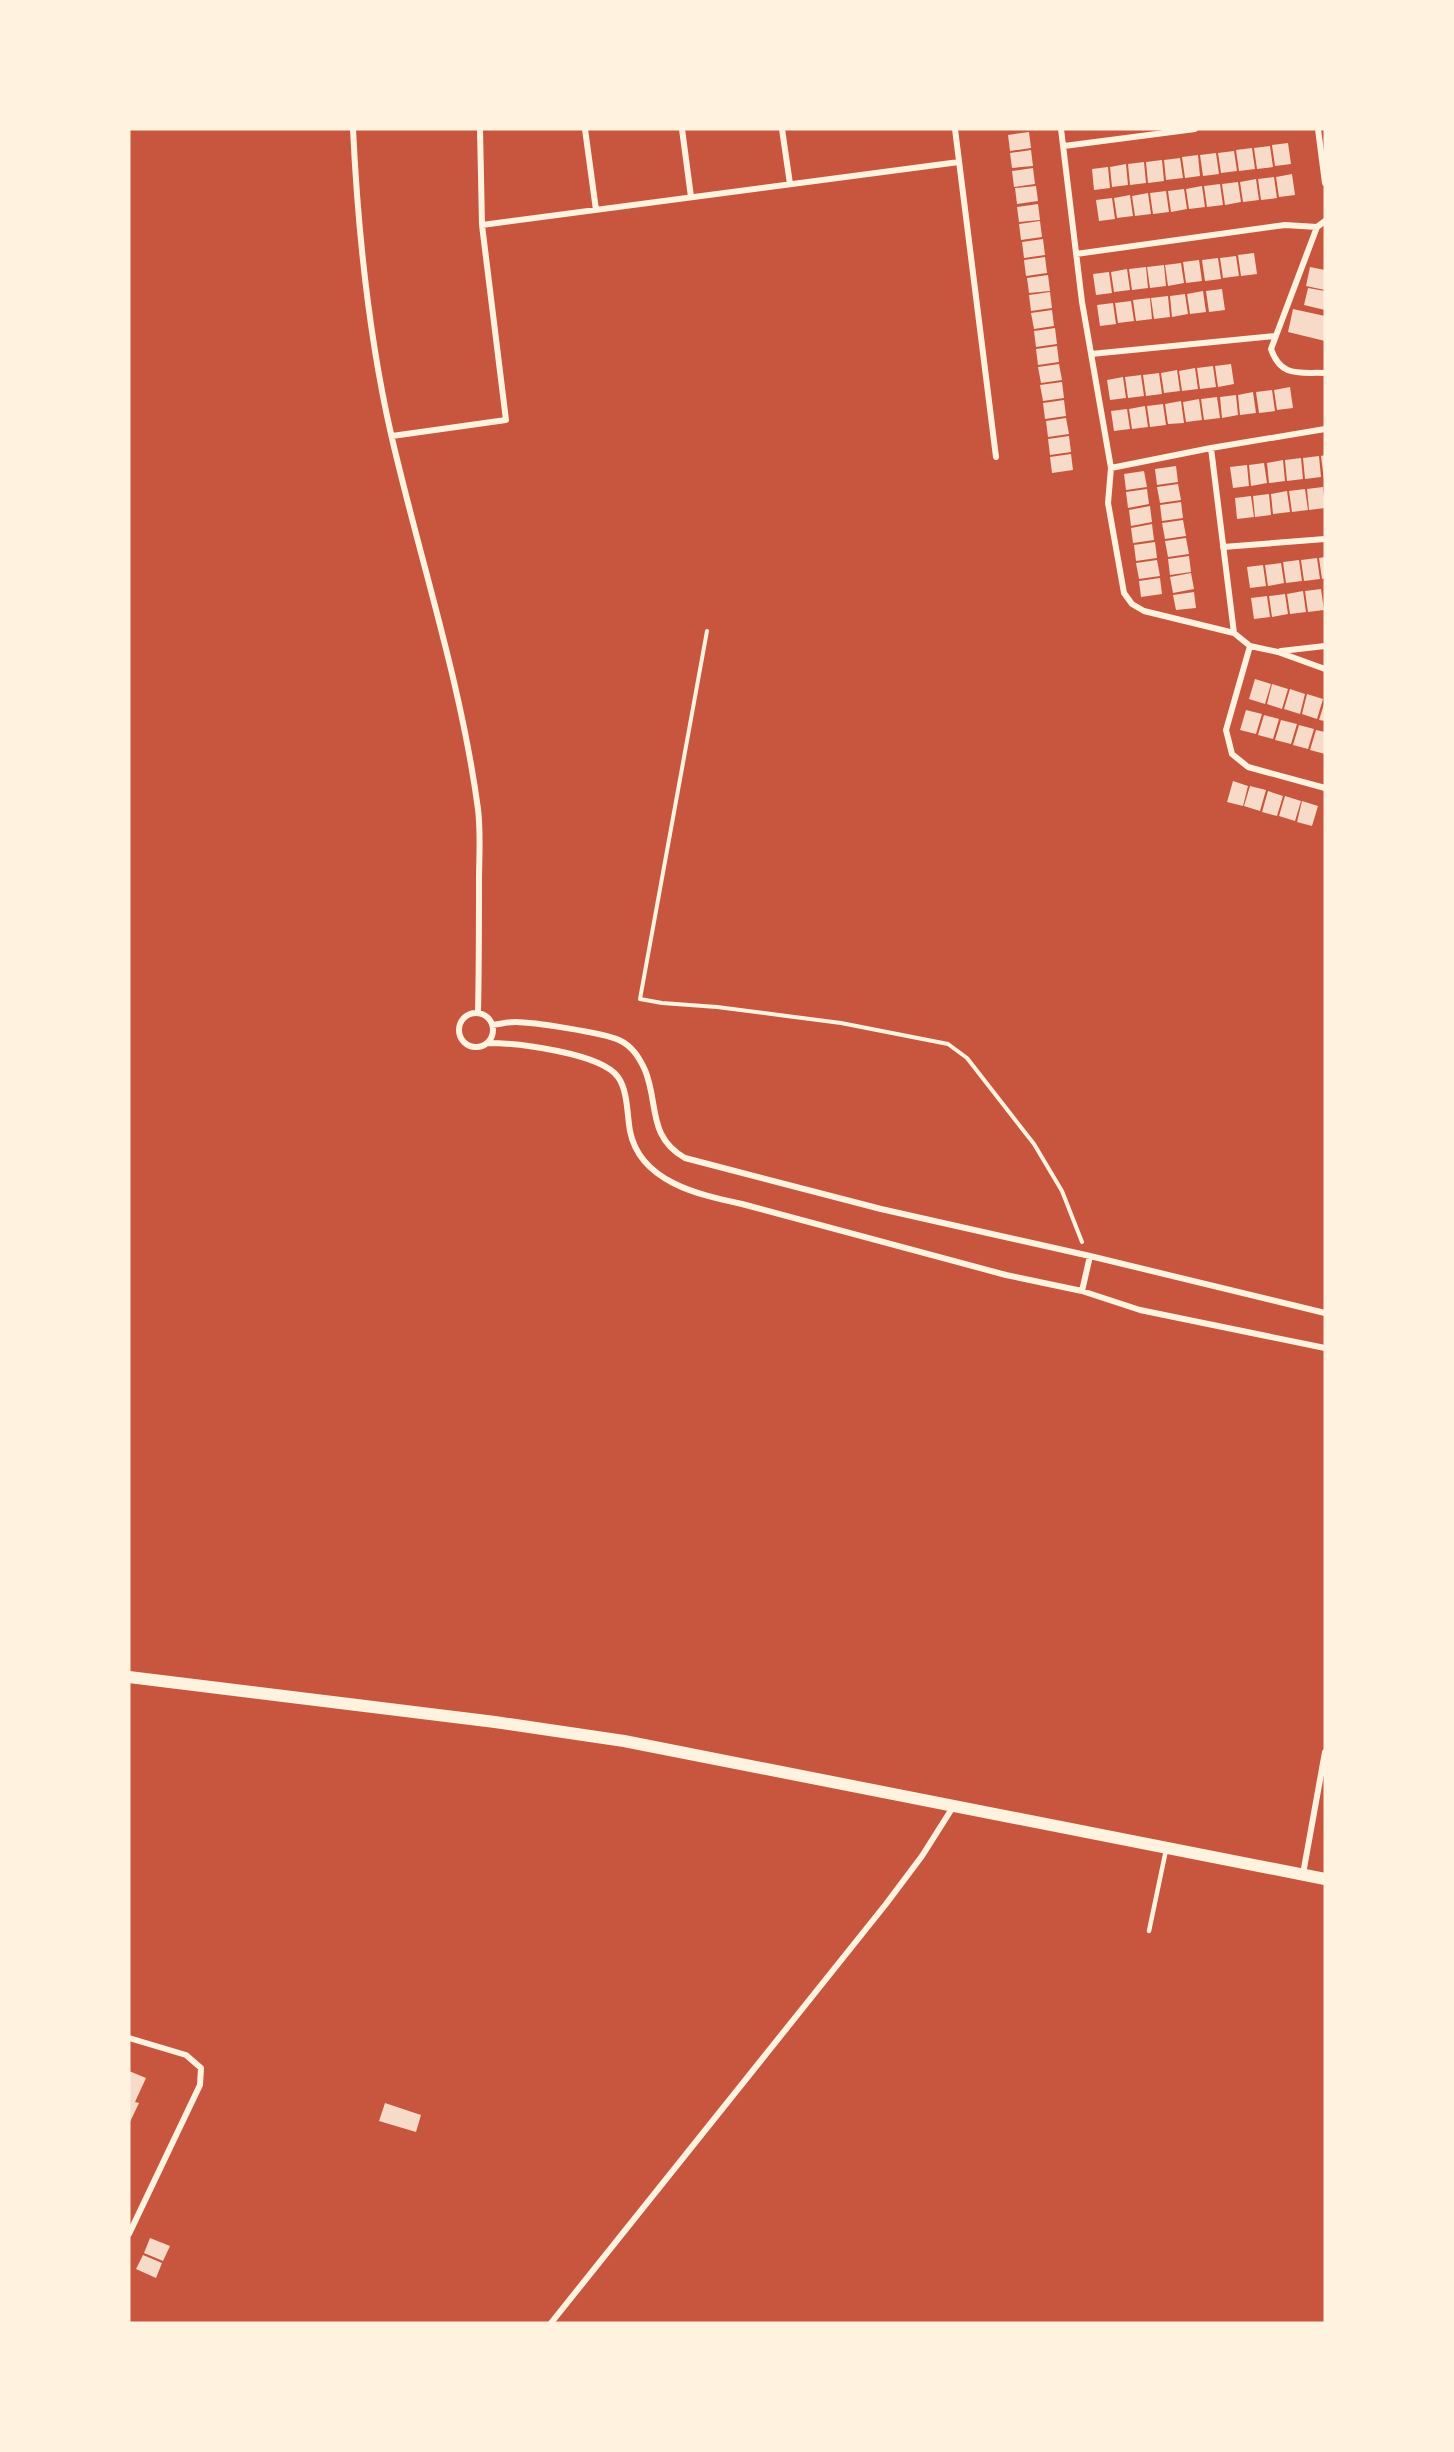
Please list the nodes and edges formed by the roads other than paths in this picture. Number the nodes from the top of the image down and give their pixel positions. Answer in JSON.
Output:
{"nodes":[{"id":1,"x":353,"y":129,"type":"edge"},
{"id":2,"x":480,"y":129,"type":"edge"},
{"id":3,"x":585,"y":129,"type":"edge"},
{"id":4,"x":682,"y":129,"type":"edge"},
{"id":5,"x":782,"y":129,"type":"edge"},
{"id":6,"x":955,"y":129,"type":"edge"},
{"id":7,"x":1061,"y":129,"type":"edge"},
{"id":8,"x":1195,"y":129,"type":"edge"},
{"id":9,"x":1318,"y":129,"type":"edge"},
{"id":10,"x":1179,"y":130,"type":"edge"},
{"id":11,"x":1064,"y":146,"type":"junction"},
{"id":12,"x":959,"y":162,"type":"junction"},
{"id":13,"x":1325,"y":183,"type":"edge"},
{"id":14,"x":790,"y":184,"type":"junction"},
{"id":15,"x":691,"y":197,"type":"junction"},
{"id":16,"x":596,"y":210,"type":"junction"},
{"id":17,"x":1325,"y":221,"type":"edge"},
{"id":18,"x":482,"y":225,"type":"junction"},
{"id":19,"x":1317,"y":227,"type":"junction"},
{"id":20,"x":1076,"y":254,"type":"junction"},
{"id":21,"x":1275,"y":336,"type":"junction"},
{"id":22,"x":1091,"y":354,"type":"junction"},
{"id":23,"x":1325,"y":374,"type":"edge"},
{"id":24,"x":1325,"y":429,"type":"edge"},
{"id":25,"x":392,"y":436,"type":"junction"},
{"id":26,"x":1210,"y":448,"type":"junction"},
{"id":27,"x":996,"y":458,"type":"dead end"},
{"id":28,"x":1111,"y":468,"type":"junction"},
{"id":29,"x":1325,"y":539,"type":"edge"},
{"id":30,"x":1223,"y":547,"type":"junction"},
{"id":31,"x":1234,"y":633,"type":"junction"},
{"id":32,"x":1250,"y":646,"type":"junction"},
{"id":33,"x":1325,"y":646,"type":"edge"},
{"id":34,"x":1278,"y":652,"type":"junction"},
{"id":35,"x":1325,"y":669,"type":"edge"},
{"id":36,"x":1325,"y":788,"type":"edge"},
{"id":37,"x":478,"y":1013,"type":"junction"},
{"id":38,"x":492,"y":1025,"type":"junction"},
{"id":39,"x":488,"y":1043,"type":"junction"},
{"id":40,"x":1090,"y":1256,"type":"junction"},
{"id":41,"x":1082,"y":1291,"type":"junction"},
{"id":42,"x":1325,"y":1313,"type":"edge"},
{"id":43,"x":1325,"y":1348,"type":"edge"},
{"id":44,"x":129,"y":1677,"type":"edge"},
{"id":45,"x":1325,"y":1752,"type":"edge"},
{"id":46,"x":954,"y":1807,"type":"junction"},
{"id":47,"x":1167,"y":1848,"type":"junction"},
{"id":48,"x":1303,"y":1874,"type":"junction"},
{"id":49,"x":1325,"y":1879,"type":"edge"},
{"id":50,"x":1149,"y":1931,"type":"dead end"},
{"id":51,"x":129,"y":2038,"type":"edge"},
{"id":52,"x":129,"y":2234,"type":"edge"},
{"id":53,"x":550,"y":2323,"type":"edge"}],
"edges":[{"from":1,"to":25,"type":"street"},
{"from":2,"to":18,"type":"street"},
{"from":3,"to":16,"type":"street"},
{"from":4,"to":15,"type":"street"},
{"from":5,"to":14,"type":"street"},
{"from":6,"to":12,"type":"street"},
{"from":7,"to":11,"type":"street"},
{"from":8,"to":10,"type":"street"},
{"from":9,"to":13,"type":"street"},
{"from":10,"to":11,"type":"street"},
{"from":11,"to":20,"type":"street"},
{"from":12,"to":14,"type":"street"},
{"from":12,"to":27,"type":"street"},
{"from":14,"to":15,"type":"street"},
{"from":15,"to":16,"type":"street"},
{"from":16,"to":18,"type":"street"},
{"from":17,"to":19,"type":"street"},
{"from":18,"to":25,"type":"street"},
{"from":19,"to":20,"type":"street"},
{"from":19,"to":21,"type":"street"},
{"from":20,"to":22,"type":"street"},
{"from":21,"to":22,"type":"street"},
{"from":21,"to":23,"type":"street"},
{"from":22,"to":28,"type":"street"},
{"from":24,"to":26,"type":"street"},
{"from":25,"to":37,"type":"street"},
{"from":26,"to":28,"type":"street"},
{"from":26,"to":30,"type":"street"},
{"from":28,"to":31,"type":"street"},
{"from":29,"to":30,"type":"street"},
{"from":30,"to":31,"type":"street"},
{"from":31,"to":32,"type":"street"},
{"from":32,"to":34,"type":"street"},
{"from":32,"to":36,"type":"street"},
{"from":33,"to":34,"type":"street"},
{"from":34,"to":35,"type":"street"},
{"from":37,"to":38,"type":"street"},
{"from":37,"to":39,"type":"street"},
{"from":38,"to":39,"type":"street"},
{"from":38,"to":40,"type":"street"},
{"from":39,"to":41,"type":"street"},
{"from":40,"to":41,"type":"street"},
{"from":40,"to":42,"type":"street"},
{"from":41,"to":43,"type":"street"},
{"from":44,"to":46,"type":"main road"},
{"from":45,"to":48,"type":"street"},
{"from":46,"to":47,"type":"main road"},
{"from":46,"to":53,"type":"street"},
{"from":47,"to":48,"type":"main road"},
{"from":47,"to":50,"type":"lane"},
{"from":48,"to":49,"type":"main road"},
{"from":51,"to":52,"type":"street"}]}
